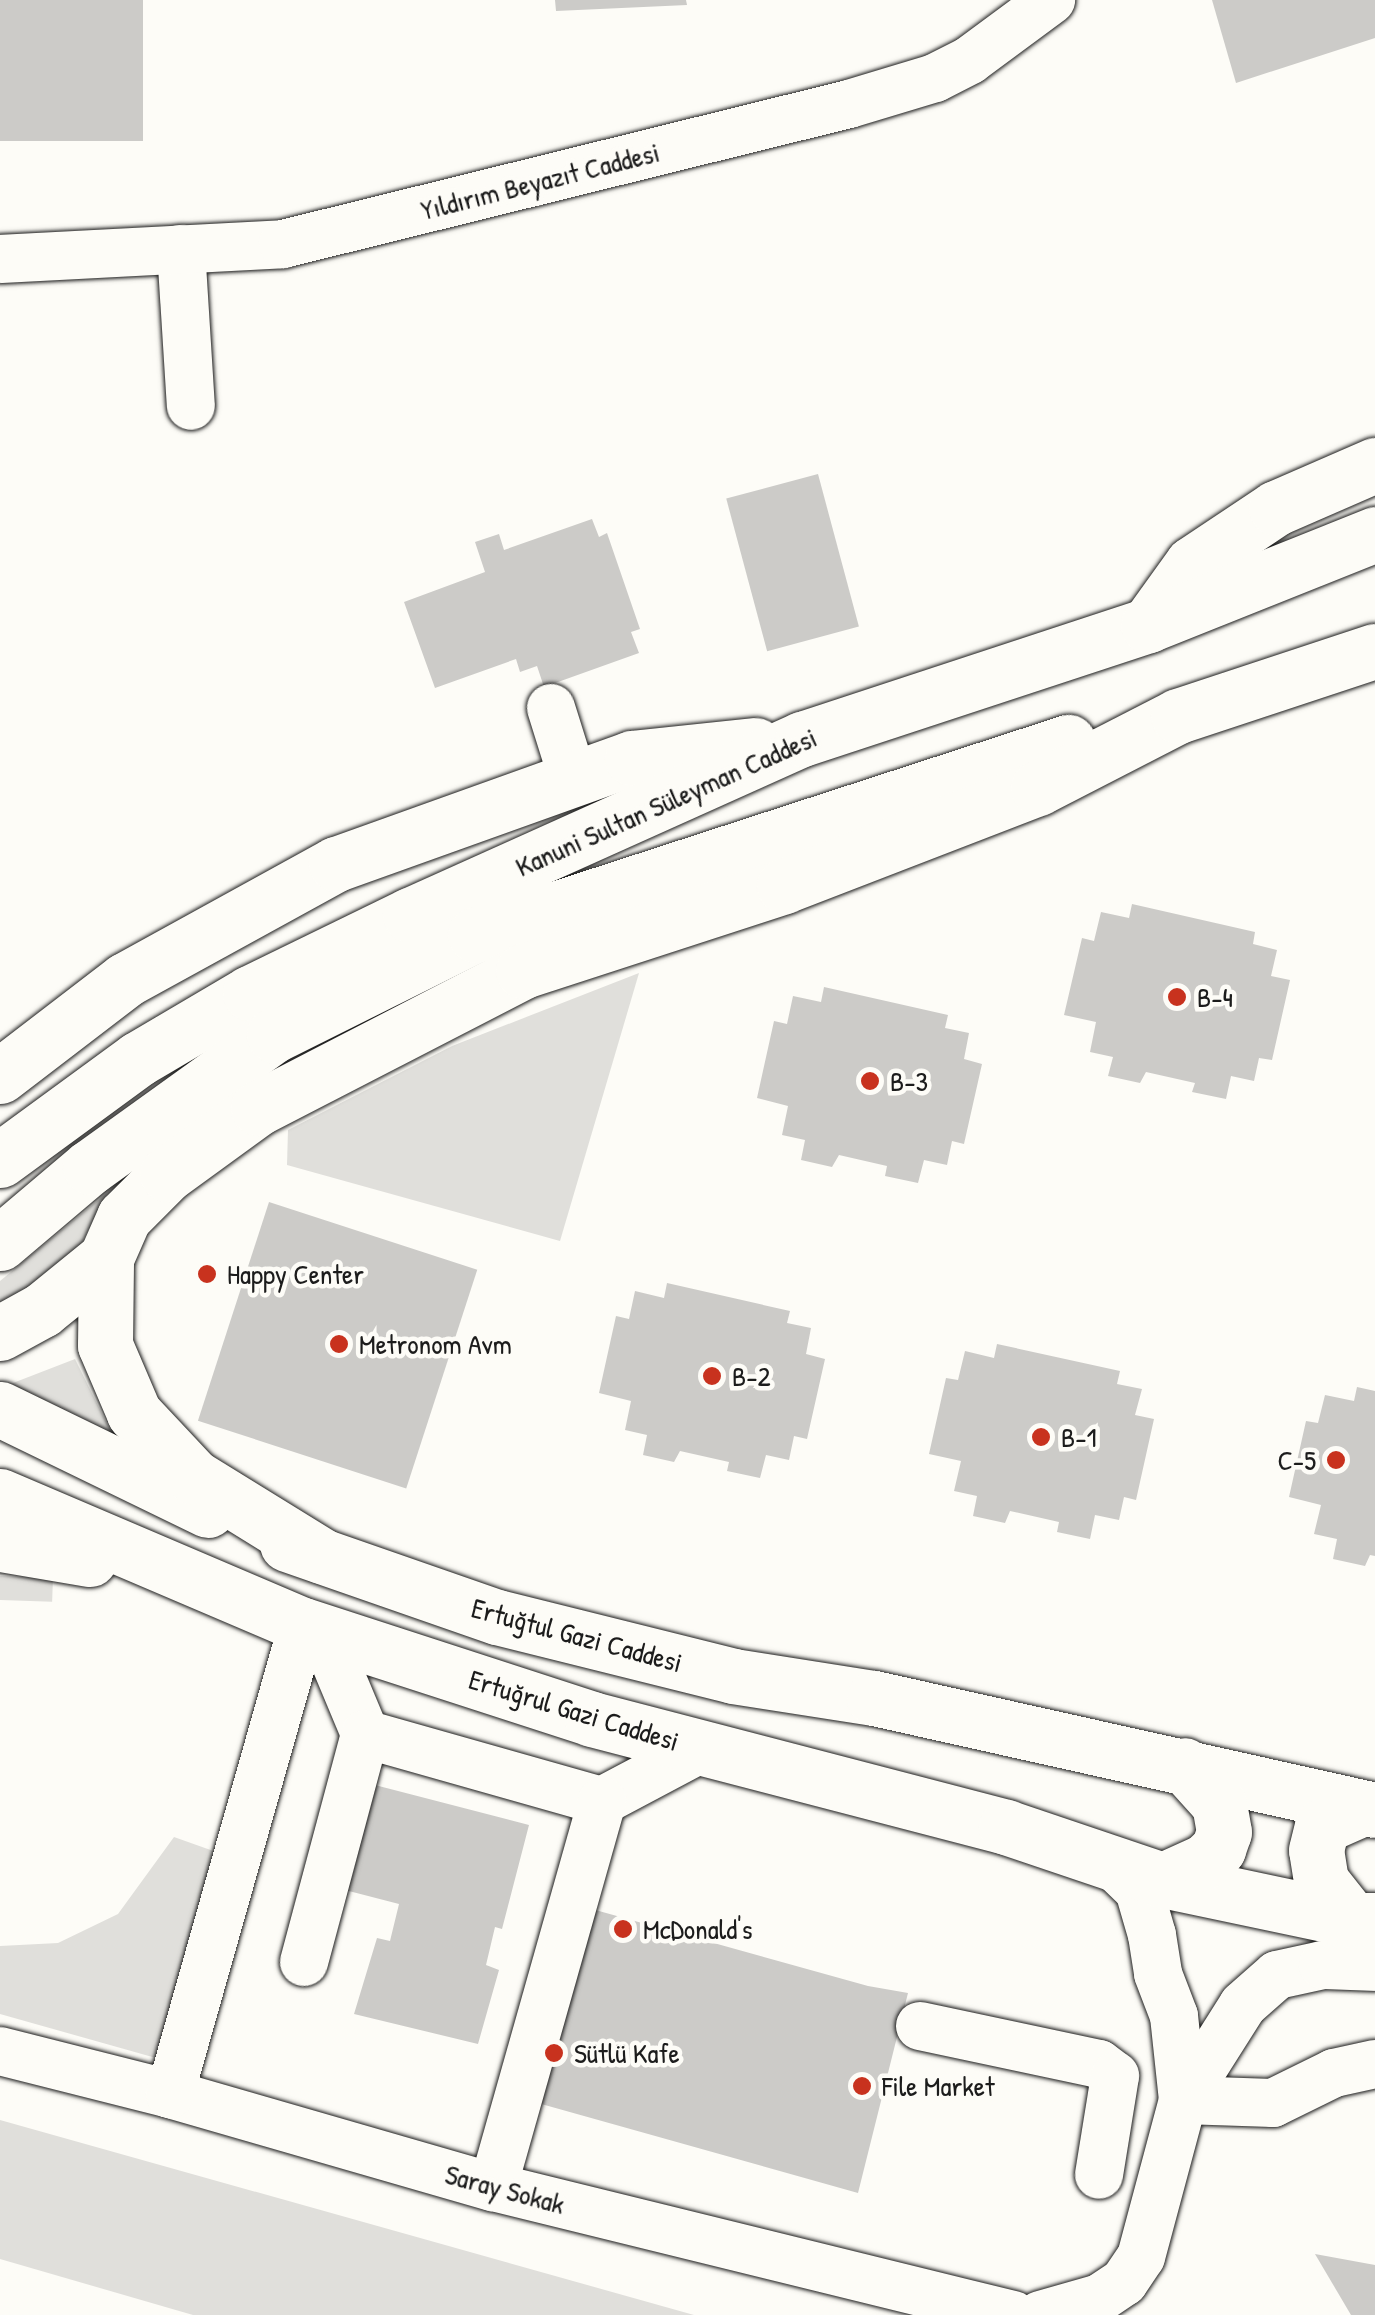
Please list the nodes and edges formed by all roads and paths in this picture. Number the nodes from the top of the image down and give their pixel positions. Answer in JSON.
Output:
{"nodes":[{"id":1,"x":1052,"y":0,"type":"edge"},
{"id":2,"x":181,"y":250,"type":"junction"},
{"id":3,"x":0,"y":258,"type":"edge"},
{"id":4,"x":190,"y":406,"type":"dead end"},
{"id":5,"x":1375,"y":466,"type":"edge"},
{"id":6,"x":1375,"y":534,"type":"edge"},
{"id":7,"x":1148,"y":624,"type":"junction"},
{"id":8,"x":1375,"y":651,"type":"edge"},
{"id":9,"x":551,"y":708,"type":"dead end"},
{"id":10,"x":1178,"y":716,"type":"junction"},
{"id":11,"x":802,"y":740,"type":"junction"},
{"id":12,"x":573,"y":778,"type":"junction"},
{"id":13,"x":0,"y":1076,"type":"edge"},
{"id":14,"x":0,"y":1160,"type":"edge"},
{"id":15,"x":0,"y":1244,"type":"edge"},
{"id":16,"x":106,"y":1258,"type":"junction"},
{"id":17,"x":0,"y":1333,"type":"edge"},
{"id":18,"x":0,"y":1409,"type":"edge"},
{"id":19,"x":0,"y":1496,"type":"edge"},
{"id":20,"x":0,"y":1544,"type":"edge"},
{"id":21,"x":322,"y":1556,"type":"junction"},
{"id":22,"x":209,"y":1584,"type":"junction"},
{"id":23,"x":312,"y":1628,"type":"junction"},
{"id":24,"x":365,"y":1734,"type":"junction"},
{"id":25,"x":702,"y":1748,"type":"junction"},
{"id":26,"x":1184,"y":1765,"type":"junction"},
{"id":27,"x":602,"y":1801,"type":"junction"},
{"id":28,"x":1369,"y":1809,"type":"edge"},
{"id":29,"x":1140,"y":1874,"type":"junction"},
{"id":30,"x":1367,"y":1935,"type":"edge"},
{"id":31,"x":304,"y":1962,"type":"dead end"},
{"id":32,"x":920,"y":2026,"type":"dead end"},
{"id":33,"x":0,"y":2051,"type":"edge"},
{"id":34,"x":1375,"y":2064,"type":"edge"},
{"id":35,"x":170,"y":2094,"type":"junction"},
{"id":36,"x":1184,"y":2100,"type":"junction"},
{"id":37,"x":1099,"y":2175,"type":"dead end"},
{"id":38,"x":494,"y":2187,"type":"junction"},
{"id":39,"x":1013,"y":2315,"type":"edge"},
{"id":40,"x":1040,"y":2315,"type":"edge"}],
"edges":[{"from":1,"to":2,"type":"street","name":"Yıldırım Beyazıt Caddesi"},
{"from":2,"to":3,"type":"street","name":"Yıldırım Beyazıt Caddesi"},
{"from":2,"to":4,"type":"street"},
{"from":5,"to":7,"type":"main road"},
{"from":6,"to":7,"type":"main road","name":"Kanuni Sultan Süleyman Caddesi"},
{"from":7,"to":11,"type":"main road","name":"Kanuni Sultan Süleyman Caddesi"},
{"from":8,"to":10,"type":"main road"},
{"from":9,"to":12,"type":"street"},
{"from":10,"to":15,"type":"main road","name":"Kanuni Sultan Süleyman Caddesi"},
{"from":10,"to":16,"type":"main road"},
{"from":11,"to":12,"type":"main road"},
{"from":11,"to":14,"type":"main road","name":"Kanuni Sultan Süleyman Caddesi"},
{"from":12,"to":13,"type":"main road"},
{"from":16,"to":17,"type":"main road"},
{"from":16,"to":21,"type":"main road"},
{"from":18,"to":21,"type":"main road","name":"Ertuğtul Gazi Caddesi"},
{"from":19,"to":22,"type":"main road","name":"Ertuğrul Gazi Caddesi"},
{"from":20,"to":22,"type":"main road"},
{"from":21,"to":26,"type":"main road","name":"Ertuğtul Gazi Caddesi"},
{"from":22,"to":23,"type":"main road","name":"Ertuğrul Gazi Caddesi"},
{"from":23,"to":24,"type":"street"},
{"from":23,"to":25,"type":"main road","name":"Ertuğrul Gazi Caddesi"},
{"from":23,"to":35,"type":"street"},
{"from":24,"to":27,"type":"street"},
{"from":24,"to":31,"type":"street"},
{"from":25,"to":27,"type":"street"},
{"from":25,"to":29,"type":"main road","name":"Ertuğrul Gazi Caddesi"},
{"from":26,"to":28,"type":"main road","name":"Ertuğtul Gazi Caddesi"},
{"from":26,"to":29,"type":"main road"},
{"from":27,"to":38,"type":"street"},
{"from":28,"to":30,"type":"main road"},
{"from":29,"to":30,"type":"main road","name":"Ertuğrul Gazi Caddesi"},
{"from":29,"to":36,"type":"street"},
{"from":30,"to":36,"type":"street"},
{"from":32,"to":37,"type":"street"},
{"from":33,"to":35,"type":"street","name":"Saray Sokak"},
{"from":34,"to":36,"type":"street"},
{"from":35,"to":38,"type":"street","name":"Saray Sokak"},
{"from":36,"to":40,"type":"street"},
{"from":38,"to":39,"type":"street","name":"Saray Sokak"}]}
